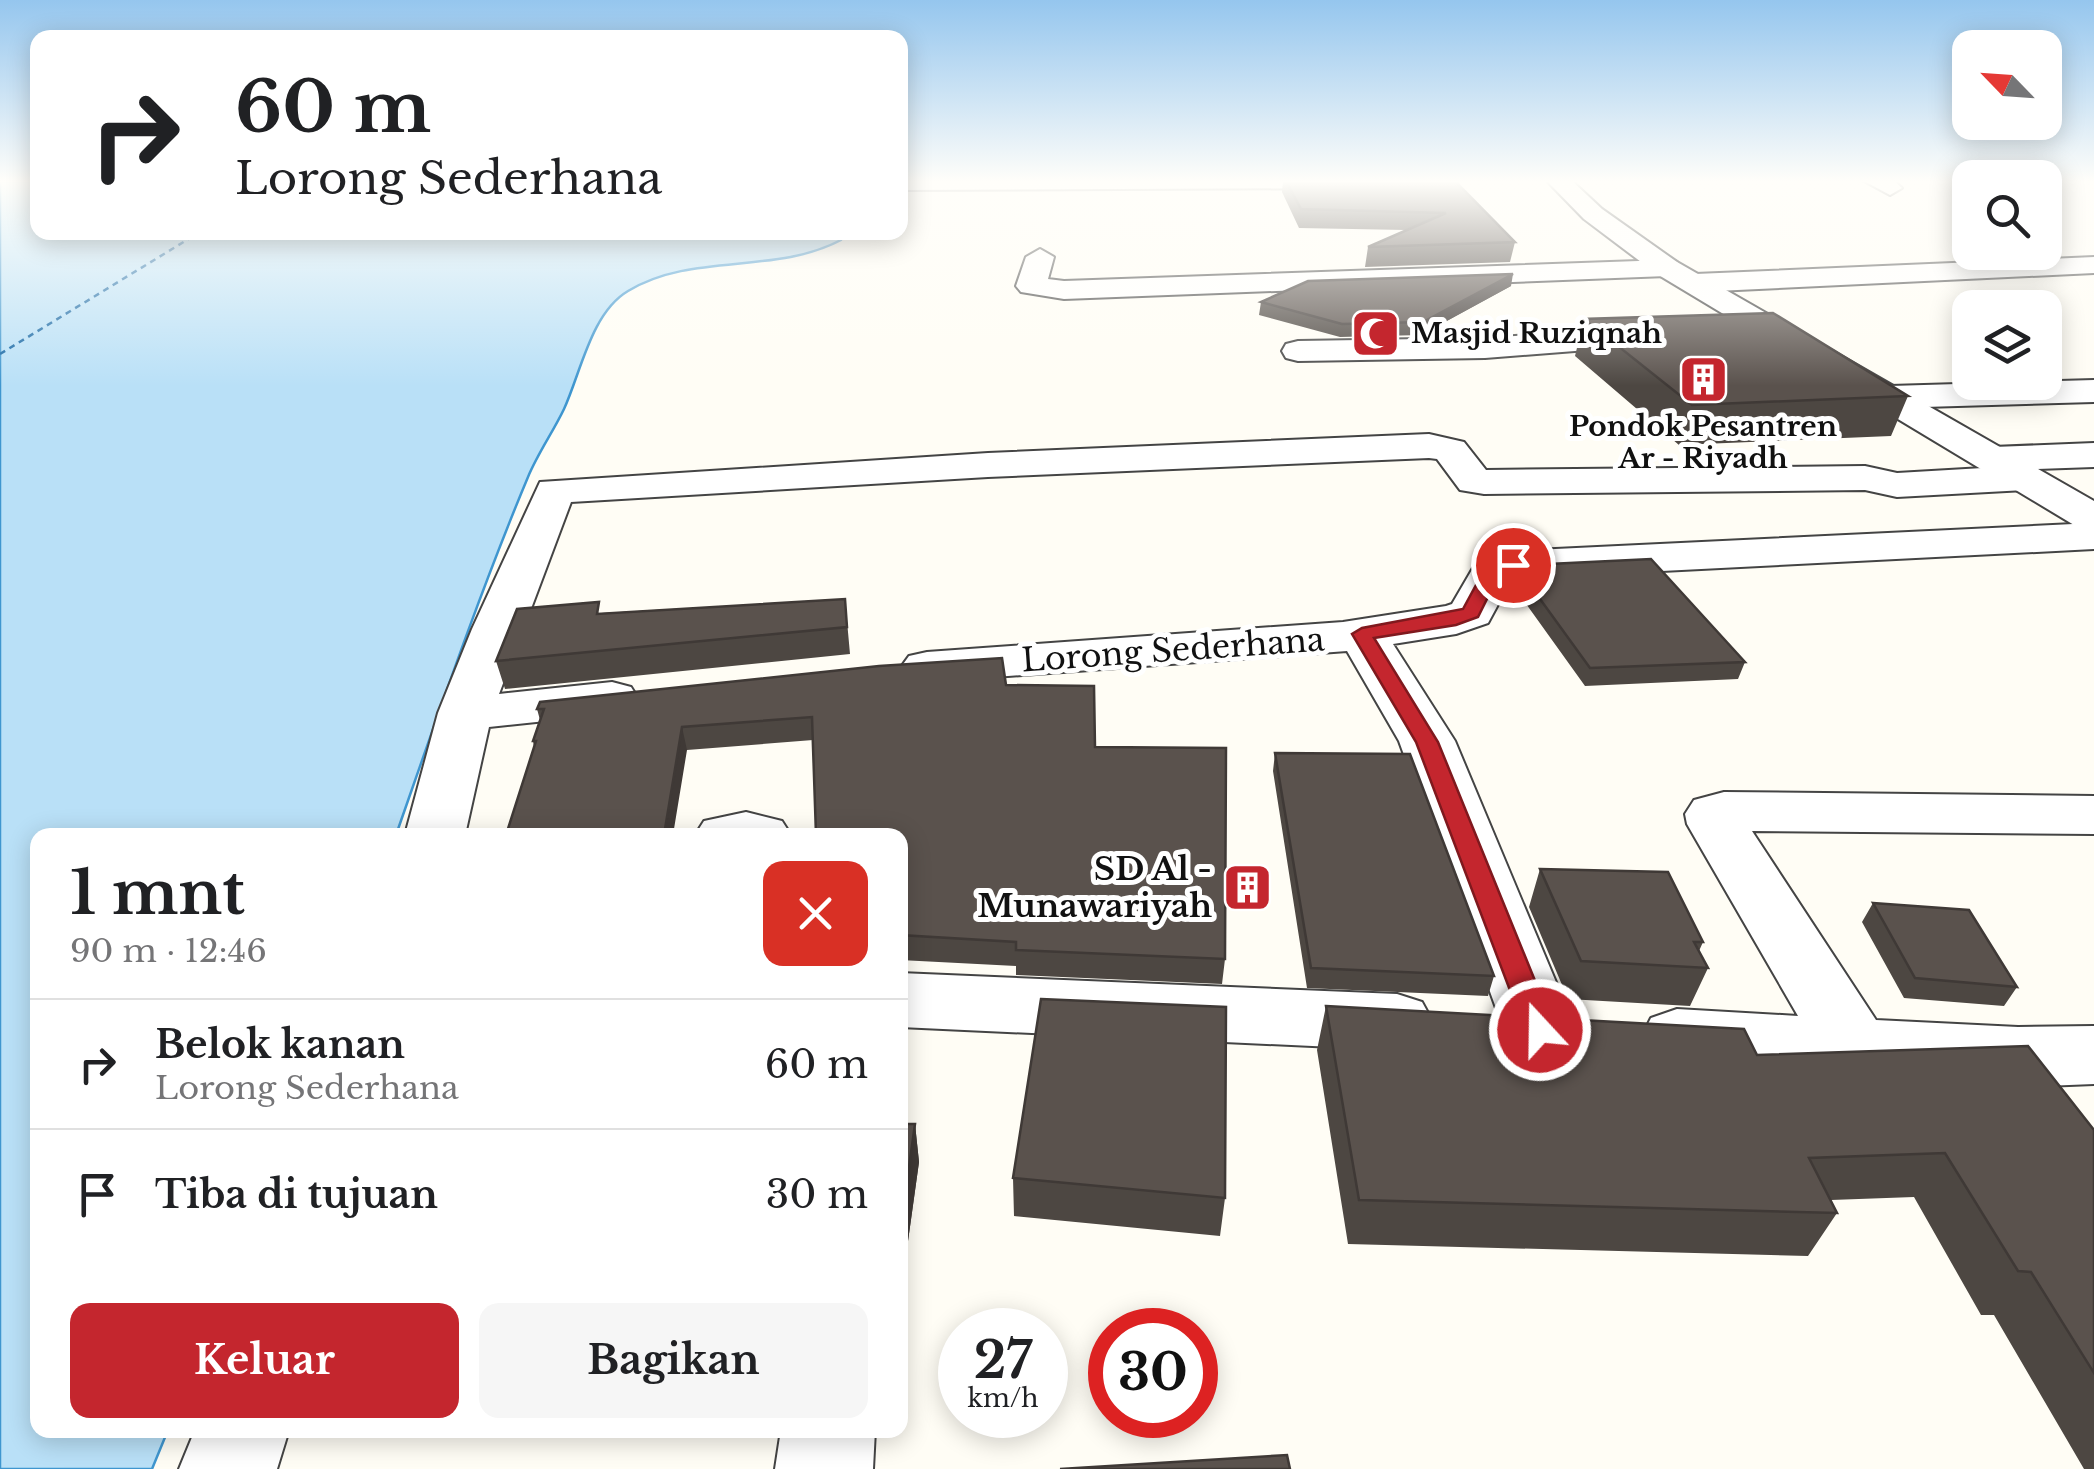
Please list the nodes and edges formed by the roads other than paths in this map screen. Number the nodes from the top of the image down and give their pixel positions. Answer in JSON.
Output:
{"nodes":[{"id":1,"x":1646,"y":250,"type":"edge"},
{"id":2,"x":1040,"y":256,"type":"dead end"},
{"id":3,"x":2094,"y":265,"type":"edge"},
{"id":4,"x":1681,"y":275,"type":"junction"},
{"id":5,"x":1776,"y":330,"type":"junction"},
{"id":6,"x":1720,"y":333,"type":"edge"},
{"id":7,"x":1682,"y":335,"type":"edge"},
{"id":8,"x":1298,"y":351,"type":"dead end"},
{"id":9,"x":2094,"y":391,"type":"edge"},
{"id":10,"x":1890,"y":398,"type":"junction"},
{"id":11,"x":2094,"y":454,"type":"edge"},
{"id":12,"x":2009,"y":468,"type":"junction"},
{"id":13,"x":2094,"y":519,"type":"edge"},
{"id":14,"x":2094,"y":536,"type":"edge"},
{"id":15,"x":1362,"y":634,"type":"junction"},
{"id":16,"x":881,"y":670,"type":"edge"},
{"id":17,"x":663,"y":693,"type":"edge"},
{"id":18,"x":465,"y":714,"type":"junction"},
{"id":19,"x":2094,"y":815,"type":"edge"},
{"id":20,"x":438,"y":828,"type":"edge"},
{"id":21,"x":908,"y":1000,"type":"edge"},
{"id":22,"x":1586,"y":1033,"type":"junction"},
{"id":23,"x":1855,"y":1048,"type":"junction"},
{"id":24,"x":2094,"y":1055,"type":"edge"},
{"id":25,"x":2018,"y":1056,"type":"junction"},
{"id":26,"x":2072,"y":1127,"type":"edge"},
{"id":27,"x":239,"y":1438,"type":"edge"},
{"id":28,"x":827,"y":1438,"type":"edge"},
{"id":29,"x":228,"y":1469,"type":"edge"},
{"id":30,"x":824,"y":1469,"type":"edge"}],
"edges":[{"from":1,"to":4,"type":"street"},
{"from":2,"to":4,"type":"street"},
{"from":3,"to":4,"type":"street"},
{"from":4,"to":5,"type":"street"},
{"from":5,"to":6,"type":"street"},
{"from":5,"to":10,"type":"street"},
{"from":7,"to":8,"type":"street"},
{"from":9,"to":10,"type":"street"},
{"from":10,"to":12,"type":"street"},
{"from":11,"to":12,"type":"street"},
{"from":12,"to":13,"type":"street"},
{"from":12,"to":18,"type":"street"},
{"from":14,"to":15,"type":"street","name":"Lorong Sederhana"},
{"from":15,"to":16,"type":"street","name":"Lorong Sederhana"},
{"from":15,"to":22,"type":"street"},
{"from":17,"to":18,"type":"street"},
{"from":18,"to":20,"type":"street"},
{"from":19,"to":23,"type":"street"},
{"from":21,"to":22,"type":"street"},
{"from":22,"to":23,"type":"street"},
{"from":23,"to":25,"type":"street"},
{"from":24,"to":25,"type":"street"},
{"from":25,"to":26,"type":"street"},
{"from":27,"to":29,"type":"street"},
{"from":28,"to":30,"type":"street"}]}
